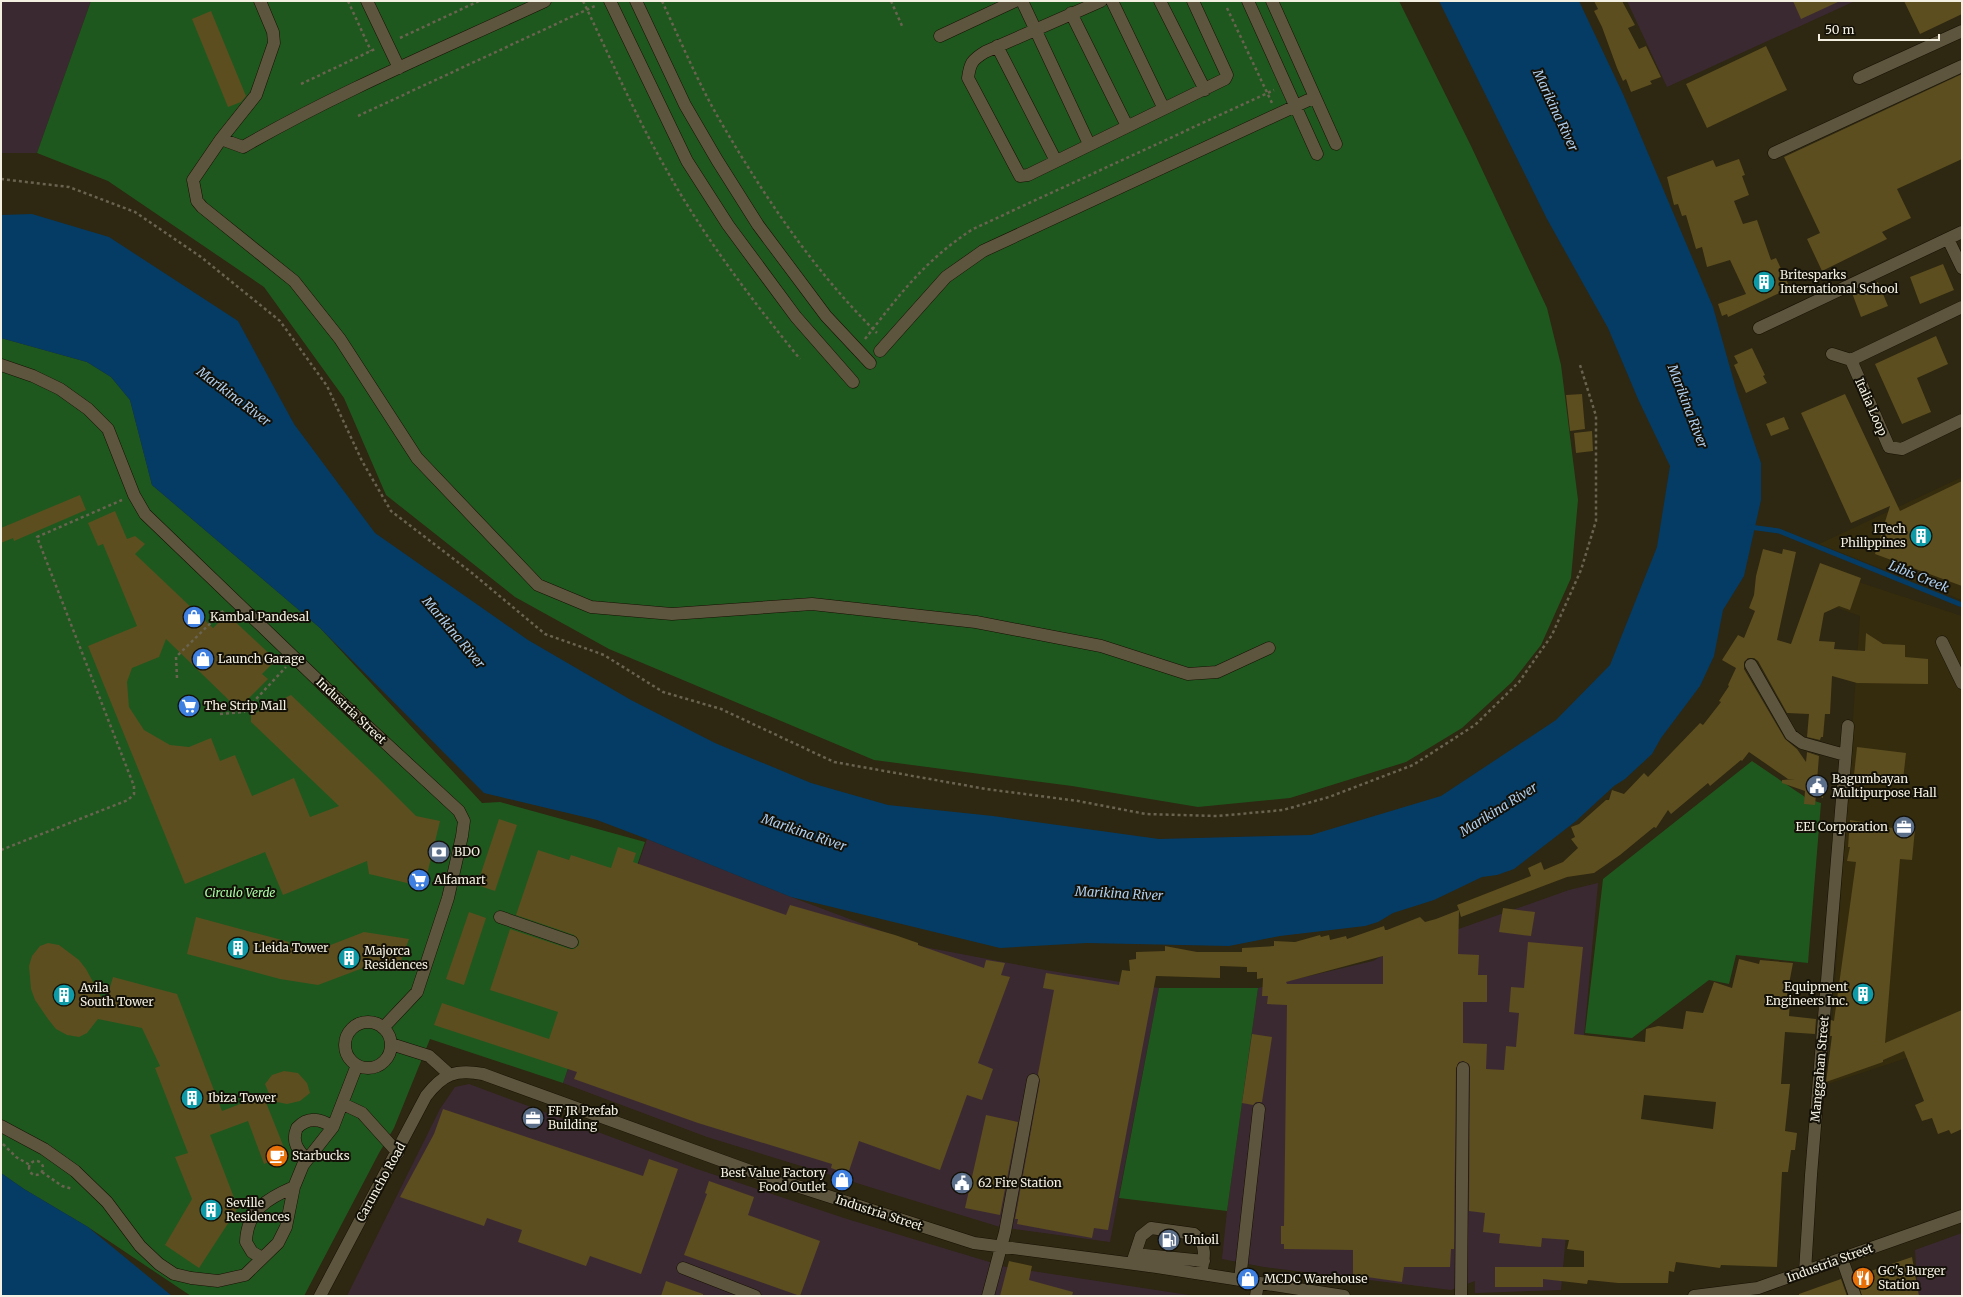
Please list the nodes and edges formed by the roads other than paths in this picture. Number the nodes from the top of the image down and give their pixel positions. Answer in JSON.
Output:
{"nodes":[{"id":1,"x":260,"y":1,"type":"edge"},
{"id":2,"x":367,"y":1,"type":"edge"},
{"id":3,"x":545,"y":1,"type":"edge"},
{"id":4,"x":636,"y":1,"type":"edge"},
{"id":5,"x":1015,"y":1,"type":"edge"},
{"id":6,"x":1022,"y":1,"type":"edge"},
{"id":7,"x":1101,"y":1,"type":"edge"},
{"id":8,"x":1112,"y":1,"type":"edge"},
{"id":9,"x":1160,"y":1,"type":"edge"},
{"id":10,"x":1193,"y":1,"type":"edge"},
{"id":11,"x":1248,"y":1,"type":"edge"},
{"id":12,"x":1272,"y":1,"type":"edge"},
{"id":13,"x":605,"y":2,"type":"edge"},
{"id":14,"x":1071,"y":13,"type":"junction"},
{"id":15,"x":1035,"y":30,"type":"junction"},
{"id":16,"x":1962,"y":31,"type":"edge"},
{"id":17,"x":940,"y":36,"type":"dead end"},
{"id":18,"x":998,"y":46,"type":"junction"},
{"id":19,"x":1962,"y":66,"type":"edge"},
{"id":20,"x":399,"y":68,"type":"junction"},
{"id":21,"x":1859,"y":78,"type":"dead end"},
{"id":22,"x":1205,"y":90,"type":"junction"},
{"id":23,"x":1315,"y":97,"type":"junction"},
{"id":24,"x":1295,"y":106,"type":"junction"},
{"id":25,"x":1163,"y":107,"type":"junction"},
{"id":26,"x":1127,"y":126,"type":"junction"},
{"id":27,"x":221,"y":139,"type":"junction"},
{"id":28,"x":1089,"y":144,"type":"junction"},
{"id":29,"x":1336,"y":144,"type":"dead end"},
{"id":30,"x":1774,"y":153,"type":"dead end"},
{"id":31,"x":1316,"y":154,"type":"dead end"},
{"id":32,"x":1056,"y":161,"type":"junction"},
{"id":33,"x":1962,"y":232,"type":"edge"},
{"id":34,"x":1948,"y":239,"type":"junction"},
{"id":35,"x":1962,"y":268,"type":"edge"},
{"id":36,"x":1962,"y":308,"type":"edge"},
{"id":37,"x":1759,"y":328,"type":"dead end"},
{"id":38,"x":884,"y":347,"type":"road end"},
{"id":39,"x":1832,"y":354,"type":"dead end"},
{"id":40,"x":1851,"y":360,"type":"junction"},
{"id":41,"x":870,"y":363,"type":"dead end"},
{"id":42,"x":1,"y":365,"type":"edge"},
{"id":43,"x":853,"y":382,"type":"dead end"},
{"id":44,"x":1962,"y":420,"type":"edge"},
{"id":45,"x":1942,"y":642,"type":"dead end"},
{"id":46,"x":1269,"y":648,"type":"dead end"},
{"id":47,"x":1751,"y":665,"type":"dead end"},
{"id":48,"x":1962,"y":683,"type":"edge"},
{"id":49,"x":1848,"y":726,"type":"dead end"},
{"id":50,"x":1845,"y":751,"type":"junction"},
{"id":51,"x":500,"y":916,"type":"dead end"},
{"id":52,"x":572,"y":942,"type":"dead end"},
{"id":53,"x":383,"y":1028,"type":"junction"},
{"id":54,"x":391,"y":1044,"type":"junction"},
{"id":55,"x":357,"y":1065,"type":"junction"},
{"id":56,"x":1464,"y":1068,"type":"dead end"},
{"id":57,"x":449,"y":1074,"type":"junction"},
{"id":58,"x":1033,"y":1080,"type":"dead end"},
{"id":59,"x":343,"y":1104,"type":"junction"},
{"id":60,"x":1259,"y":1109,"type":"dead end"},
{"id":61,"x":1,"y":1126,"type":"edge"},
{"id":62,"x":333,"y":1127,"type":"junction"},
{"id":63,"x":398,"y":1152,"type":"junction"},
{"id":64,"x":307,"y":1160,"type":"junction"},
{"id":65,"x":294,"y":1187,"type":"junction"},
{"id":66,"x":1962,"y":1216,"type":"edge"},
{"id":67,"x":1001,"y":1248,"type":"junction"},
{"id":68,"x":262,"y":1258,"type":"junction"},
{"id":69,"x":1133,"y":1258,"type":"junction"},
{"id":70,"x":1842,"y":1259,"type":"junction"},
{"id":71,"x":1204,"y":1261,"type":"junction"},
{"id":72,"x":683,"y":1268,"type":"dead end"},
{"id":73,"x":1806,"y":1272,"type":"junction"},
{"id":74,"x":1201,"y":1274,"type":"junction"},
{"id":75,"x":1240,"y":1280,"type":"junction"},
{"id":76,"x":1258,"y":1283,"type":"junction"},
{"id":77,"x":1758,"y":1292,"type":"edge"},
{"id":78,"x":320,"y":1296,"type":"edge"},
{"id":79,"x":755,"y":1296,"type":"edge"},
{"id":80,"x":988,"y":1296,"type":"edge"},
{"id":81,"x":1256,"y":1296,"type":"edge"},
{"id":82,"x":1344,"y":1296,"type":"edge"},
{"id":83,"x":1461,"y":1296,"type":"edge"},
{"id":84,"x":1694,"y":1296,"type":"edge"},
{"id":85,"x":1854,"y":1296,"type":"edge"}],
"edges":[{"from":1,"to":27,"type":"street"},
{"from":2,"to":20,"type":"street"},
{"from":3,"to":20,"type":"street"},
{"from":4,"to":41,"type":"street"},
{"from":5,"to":17,"type":"street"},
{"from":6,"to":15,"type":"street"},
{"from":7,"to":14,"type":"street"},
{"from":8,"to":25,"type":"street"},
{"from":9,"to":22,"type":"street"},
{"from":10,"to":22,"type":"street"},
{"from":11,"to":24,"type":"street"},
{"from":12,"to":23,"type":"street"},
{"from":13,"to":43,"type":"street"},
{"from":14,"to":15,"type":"street"},
{"from":14,"to":26,"type":"street"},
{"from":15,"to":18,"type":"street"},
{"from":15,"to":28,"type":"street"},
{"from":16,"to":21,"type":"street"},
{"from":18,"to":32,"type":"street"},
{"from":18,"to":32,"type":"street"},
{"from":19,"to":30,"type":"street"},
{"from":20,"to":27,"type":"street"},
{"from":22,"to":25,"type":"street"},
{"from":23,"to":24,"type":"street"},
{"from":23,"to":29,"type":"street"},
{"from":24,"to":31,"type":"street"},
{"from":24,"to":38,"type":"street"},
{"from":25,"to":26,"type":"street"},
{"from":26,"to":28,"type":"street"},
{"from":27,"to":46,"type":"street"},
{"from":28,"to":32,"type":"street"},
{"from":33,"to":34,"type":"street"},
{"from":34,"to":35,"type":"street"},
{"from":34,"to":37,"type":"street"},
{"from":36,"to":40,"type":"street"},
{"from":39,"to":40,"type":"street"},
{"from":40,"to":44,"type":"street","name":"Italia Loop"},
{"from":42,"to":53,"type":"street","name":"Industria Street"},
{"from":45,"to":48,"type":"street"},
{"from":47,"to":50,"type":"street"},
{"from":49,"to":50,"type":"street","name":"Manggahan Street"},
{"from":50,"to":73,"type":"street","name":"Manggahan Street"},
{"from":51,"to":52,"type":"street"},
{"from":53,"to":54,"type":"street"},
{"from":53,"to":55,"type":"street"},
{"from":54,"to":55,"type":"street"},
{"from":54,"to":57,"type":"street"},
{"from":55,"to":59,"type":"street"},
{"from":56,"to":83,"type":"street"},
{"from":57,"to":63,"type":"street","name":"Caruncho Road"},
{"from":57,"to":67,"type":"street","name":"Industria Street"},
{"from":58,"to":67,"type":"street"},
{"from":59,"to":62,"type":"street"},
{"from":59,"to":63,"type":"street"},
{"from":60,"to":75,"type":"street"},
{"from":61,"to":68,"type":"street"},
{"from":62,"to":64,"type":"street"},
{"from":62,"to":64,"type":"street"},
{"from":63,"to":78,"type":"street","name":"Caruncho Road"},
{"from":64,"to":65,"type":"street"},
{"from":65,"to":68,"type":"street"},
{"from":65,"to":68,"type":"street"},
{"from":66,"to":70,"type":"street","name":"Industria Street"},
{"from":67,"to":69,"type":"street","name":"Industria Street"},
{"from":67,"to":80,"type":"street"},
{"from":69,"to":71,"type":"street"},
{"from":69,"to":71,"type":"street"},
{"from":69,"to":74,"type":"street","name":"Industria Street"},
{"from":70,"to":73,"type":"street","name":"Industria Street"},
{"from":70,"to":85,"type":"street"},
{"from":71,"to":74,"type":"street"},
{"from":72,"to":79,"type":"street"},
{"from":73,"to":77,"type":"street","name":"Industria Street"},
{"from":74,"to":75,"type":"street","name":"Industria Street"},
{"from":75,"to":76,"type":"street","name":"Industria Street"},
{"from":76,"to":81,"type":"street"},
{"from":76,"to":82,"type":"street","name":"Industria Street"},
{"from":77,"to":84,"type":"street","name":"Industria Street"}]}
